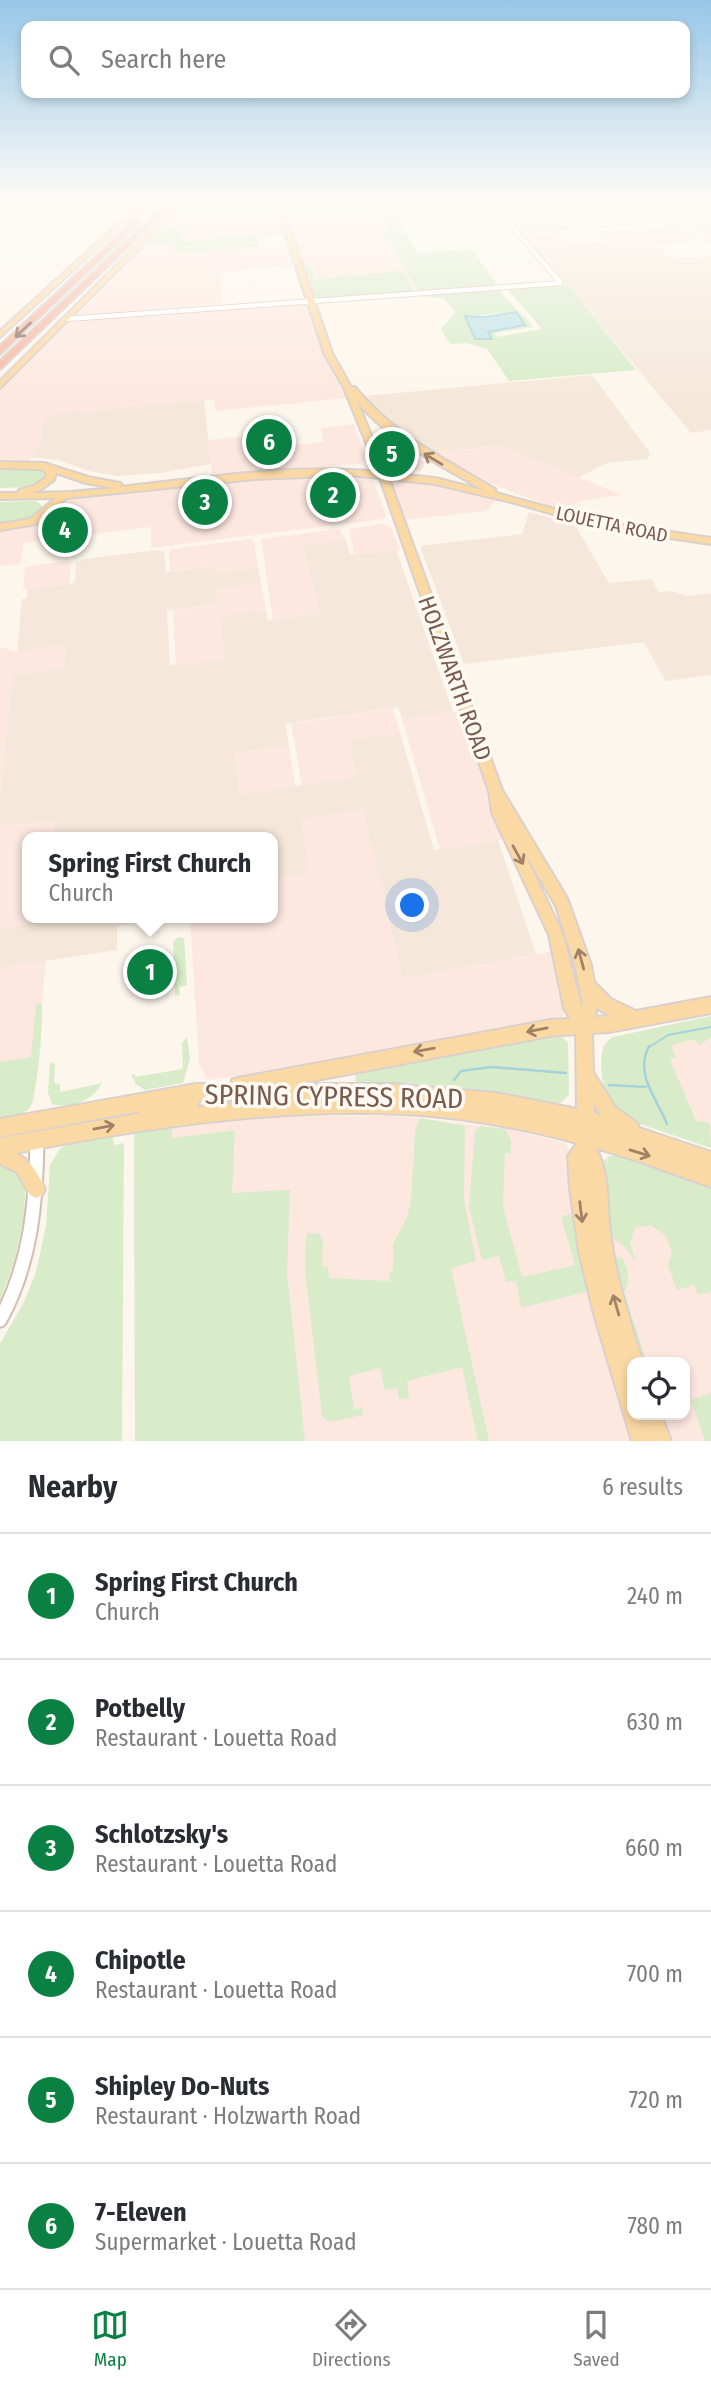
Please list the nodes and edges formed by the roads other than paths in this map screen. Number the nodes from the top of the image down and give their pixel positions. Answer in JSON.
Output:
{"nodes":[{"id":1,"x":74,"y":266,"type":"edge"},
{"id":2,"x":89,"y":266,"type":"edge"},
{"id":3,"x":106,"y":266,"type":"edge"},
{"id":4,"x":116,"y":266,"type":"edge"},
{"id":5,"x":118,"y":266,"type":"edge"},
{"id":6,"x":300,"y":266,"type":"edge"},
{"id":7,"x":546,"y":266,"type":"edge"},
{"id":8,"x":93,"y":291,"type":"junction"},
{"id":9,"x":311,"y":301,"type":"junction"},
{"id":10,"x":67,"y":319,"type":"junction"},
{"id":11,"x":0,"y":335,"type":"edge"},
{"id":12,"x":0,"y":351,"type":"edge"},
{"id":13,"x":0,"y":366,"type":"edge"},
{"id":14,"x":342,"y":379,"type":"junction"},
{"id":15,"x":0,"y":386,"type":"edge"},
{"id":16,"x":366,"y":436,"type":"junction"},
{"id":17,"x":0,"y":465,"type":"edge"},
{"id":18,"x":33,"y":466,"type":"junction"},
{"id":19,"x":378,"y":471,"type":"junction"},
{"id":20,"x":255,"y":476,"type":"junction"},
{"id":21,"x":124,"y":485,"type":"junction"},
{"id":22,"x":143,"y":486,"type":"junction"},
{"id":23,"x":492,"y":491,"type":"junction"},
{"id":24,"x":25,"y":494,"type":"junction"},
{"id":25,"x":0,"y":495,"type":"edge"},
{"id":26,"x":70,"y":495,"type":"junction"},
{"id":27,"x":515,"y":500,"type":"junction"},
{"id":28,"x":47,"y":508,"type":"junction"},
{"id":29,"x":0,"y":527,"type":"edge"},
{"id":30,"x":711,"y":541,"type":"edge"},
{"id":31,"x":414,"y":565,"type":"junction"},
{"id":32,"x":496,"y":791,"type":"junction"},
{"id":33,"x":588,"y":986,"type":"junction"},
{"id":34,"x":711,"y":1005,"type":"edge"},
{"id":35,"x":635,"y":1019,"type":"junction"},
{"id":36,"x":584,"y":1025,"type":"junction"},
{"id":37,"x":584,"y":1073,"type":"junction"},
{"id":38,"x":371,"y":1091,"type":"junction"},
{"id":39,"x":203,"y":1092,"type":"junction"},
{"id":40,"x":300,"y":1107,"type":"junction"},
{"id":41,"x":142,"y":1120,"type":"junction"},
{"id":42,"x":0,"y":1128,"type":"edge"},
{"id":43,"x":586,"y":1135,"type":"junction"},
{"id":44,"x":640,"y":1135,"type":"junction"},
{"id":45,"x":37,"y":1140,"type":"junction"},
{"id":46,"x":0,"y":1147,"type":"edge"},
{"id":47,"x":0,"y":1154,"type":"edge"},
{"id":48,"x":711,"y":1161,"type":"edge"},
{"id":49,"x":711,"y":1178,"type":"edge"},
{"id":50,"x":36,"y":1189,"type":"junction"},
{"id":51,"x":0,"y":1320,"type":"edge"},
{"id":52,"x":632,"y":1357,"type":"edge"},
{"id":53,"x":627,"y":1391,"type":"edge"},
{"id":54,"x":637,"y":1420,"type":"edge"},
{"id":55,"x":653,"y":1420,"type":"edge"},
{"id":56,"x":643,"y":1441,"type":"edge"},
{"id":57,"x":660,"y":1441,"type":"edge"}],
"edges":[{"from":1,"to":11,"type":"main road"},
{"from":2,"to":12,"type":"highway","one_way":true},
{"from":3,"to":13,"type":"highway"},
{"from":4,"to":8,"type":"highway"},
{"from":5,"to":8,"type":"main road"},
{"from":6,"to":9,"type":"main road","name":"HOLZWARTH ROAD"},
{"from":7,"to":9,"type":"street"},
{"from":8,"to":10,"type":"main road"},
{"from":9,"to":10,"type":"street"},
{"from":9,"to":14,"type":"main road","name":"HOLZWARTH ROAD"},
{"from":10,"to":15,"type":"main road"},
{"from":14,"to":16,"type":"main road","name":"HOLZWARTH ROAD"},
{"from":23,"to":14,"type":"main road","one_way":true},
{"from":16,"to":19,"type":"main road","name":"HOLZWARTH ROAD"},
{"from":16,"to":19,"type":"main road","name":"HOLZWARTH ROAD"},
{"from":17,"to":18,"type":"main road"},
{"from":18,"to":21,"type":"main road"},
{"from":18,"to":24,"type":"main road"},
{"from":19,"to":20,"type":"main road","name":"LOUETTA ROAD"},
{"from":19,"to":20,"type":"main road","name":"LOUETTA ROAD"},
{"from":19,"to":23,"type":"main road","name":"LOUETTA ROAD"},
{"from":19,"to":27,"type":"main road","name":"LOUETTA ROAD"},
{"from":19,"to":31,"type":"main road","name":"HOLZWARTH ROAD"},
{"from":19,"to":31,"type":"main road","name":"HOLZWARTH ROAD"},
{"from":20,"to":22,"type":"main road","name":"LOUETTA ROAD"},
{"from":21,"to":22,"type":"main road","name":"LOUETTA ROAD"},
{"from":21,"to":24,"type":"main road","name":"LOUETTA ROAD"},
{"from":22,"to":26,"type":"main road","name":"LOUETTA ROAD"},
{"from":23,"to":27,"type":"main road","name":"LOUETTA ROAD"},
{"from":24,"to":25,"type":"main road","name":"LOUETTA ROAD"},
{"from":24,"to":26,"type":"main road","name":"LOUETTA ROAD"},
{"from":24,"to":28,"type":"main road"},
{"from":26,"to":28,"type":"main road"},
{"from":27,"to":30,"type":"main road","name":"LOUETTA ROAD"},
{"from":28,"to":29,"type":"main road"},
{"from":31,"to":32,"type":"main road","name":"HOLZWARTH ROAD"},
{"from":33,"to":32,"type":"main road","name":"HOLZWARTH ROAD","one_way":true},
{"from":32,"to":36,"type":"main road","name":"HOLZWARTH ROAD","one_way":true},
{"from":33,"to":35,"type":"main road"},
{"from":33,"to":36,"type":"main road","name":"HOLZWARTH ROAD"},
{"from":34,"to":35,"type":"main road"},
{"from":35,"to":36,"type":"main road"},
{"from":36,"to":37,"type":"main road","name":"HOLZWARTH ROAD"},
{"from":36,"to":39,"type":"main road","one_way":true},
{"from":37,"to":43,"type":"main road","name":"HOLZWARTH ROAD"},
{"from":37,"to":44,"type":"main road"},
{"from":38,"to":39,"type":"main road","name":"SPRING CYPRESS ROAD"},
{"from":38,"to":40,"type":"main road"},
{"from":38,"to":43,"type":"main road","name":"SPRING CYPRESS ROAD"},
{"from":39,"to":41,"type":"main road"},
{"from":39,"to":42,"type":"main road","name":"SPRING CYPRESS ROAD"},
{"from":40,"to":41,"type":"main road","name":"SPRING CYPRESS ROAD"},
{"from":40,"to":43,"type":"main road","name":"SPRING CYPRESS ROAD"},
{"from":45,"to":41,"type":"main road","name":"SPRING CYPRESS ROAD","one_way":true},
{"from":43,"to":44,"type":"main road"},
{"from":43,"to":49,"type":"main road","one_way":true},
{"from":52,"to":43,"type":"main road","name":"HOLZWARTH ROAD","one_way":true},
{"from":43,"to":53,"type":"main road","name":"HOLZWARTH ROAD","one_way":true},
{"from":44,"to":48,"type":"main road"},
{"from":45,"to":46,"type":"main road","name":"SPRING CYPRESS ROAD"},
{"from":45,"to":50,"type":"street"},
{"from":47,"to":50,"type":"main road"},
{"from":50,"to":51,"type":"street"},
{"from":54,"to":56,"type":"main road"},
{"from":55,"to":57,"type":"main road"}]}
